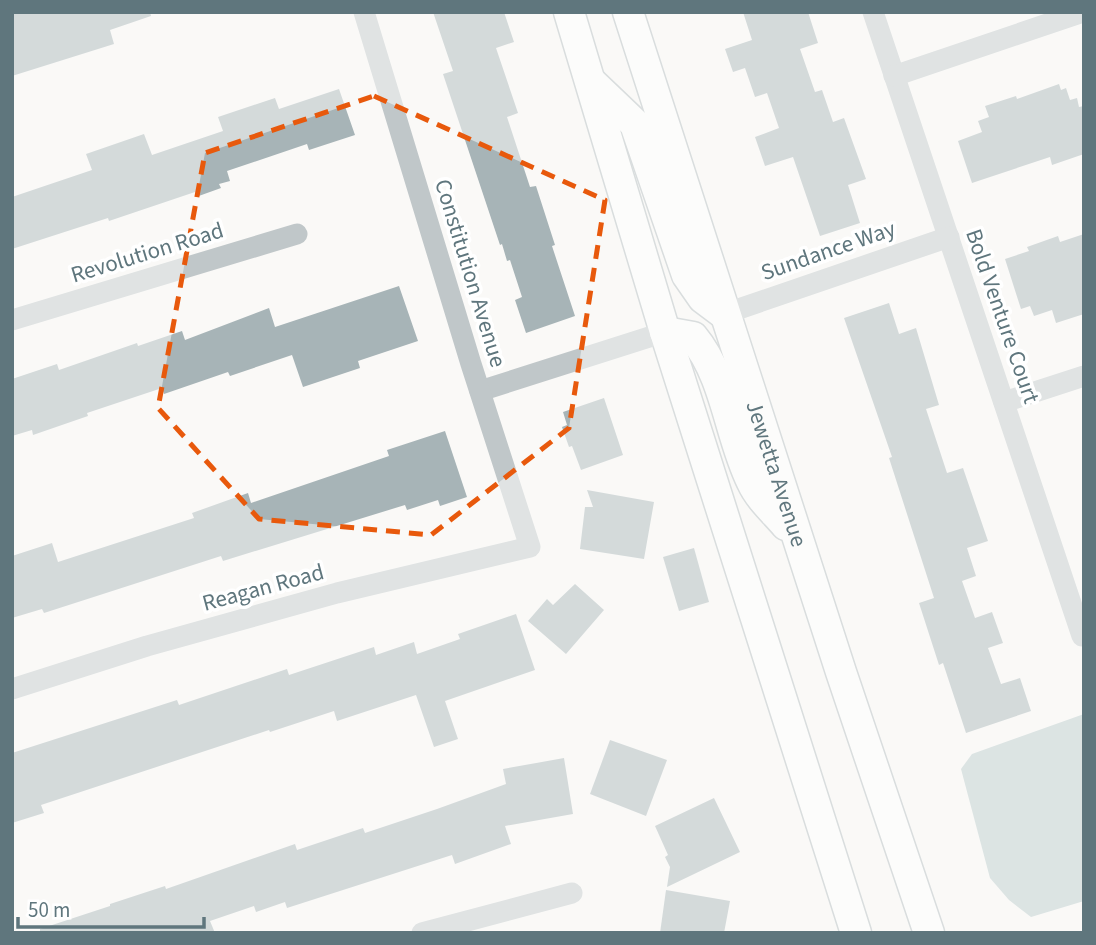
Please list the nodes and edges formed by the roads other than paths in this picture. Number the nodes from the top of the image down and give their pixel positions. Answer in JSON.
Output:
{"nodes":[{"id":1,"x":364,"y":12,"type":"edge"},
{"id":2,"x":569,"y":12,"type":"edge"},
{"id":3,"x":628,"y":12,"type":"edge"},
{"id":4,"x":873,"y":12,"type":"edge"},
{"id":5,"x":1083,"y":12,"type":"edge"},
{"id":6,"x":894,"y":76,"type":"junction"},
{"id":7,"x":590,"y":80,"type":"junction"},
{"id":8,"x":298,"y":234,"type":"dead end"},
{"id":9,"x":948,"y":237,"type":"junction"},
{"id":10,"x":724,"y":314,"type":"junction"},
{"id":11,"x":12,"y":320,"type":"edge"},
{"id":12,"x":665,"y":332,"type":"junction"},
{"id":13,"x":1084,"y":376,"type":"edge"},
{"id":14,"x":480,"y":391,"type":"junction"},
{"id":15,"x":1004,"y":402,"type":"junction"},
{"id":16,"x":797,"y":539,"type":"junction"},
{"id":17,"x":530,"y":547,"type":"joint"},
{"id":18,"x":1082,"y":636,"type":"edge"},
{"id":19,"x":12,"y":689,"type":"edge"},
{"id":20,"x":572,"y":893,"type":"dead end"},
{"id":21,"x":422,"y":933,"type":"edge"},
{"id":22,"x":856,"y":933,"type":"edge"},
{"id":23,"x":929,"y":933,"type":"edge"}],
"edges":[{"from":1,"to":14,"type":"street","name":"Constitution Avenue"},
{"from":2,"to":7,"type":"street"},
{"from":3,"to":10,"type":"street","name":"Jewetta Avenue"},
{"from":4,"to":6,"type":"street","name":"Bold Venture Court"},
{"from":5,"to":6,"type":"street"},
{"from":6,"to":9,"type":"street","name":"Bold Venture Court"},
{"from":7,"to":10,"type":"street"},
{"from":7,"to":12,"type":"street"},
{"from":8,"to":11,"type":"street","name":"Revolution Road"},
{"from":9,"to":10,"type":"street","name":"Sundance Way"},
{"from":9,"to":15,"type":"street","name":"Bold Venture Court"},
{"from":10,"to":16,"type":"street","name":"Jewetta Avenue"},
{"from":12,"to":14,"type":"street"},
{"from":12,"to":16,"type":"street"},
{"from":12,"to":22,"type":"street"},
{"from":13,"to":15,"type":"street"},
{"from":14,"to":17,"type":"street","name":"Constitution Avenue"},
{"from":15,"to":18,"type":"street","name":"Bold Venture Court"},
{"from":16,"to":23,"type":"street","name":"Jewetta Avenue"},
{"from":17,"to":19,"type":"street","name":"Reagan Road"},
{"from":20,"to":21,"type":"street"}]}
